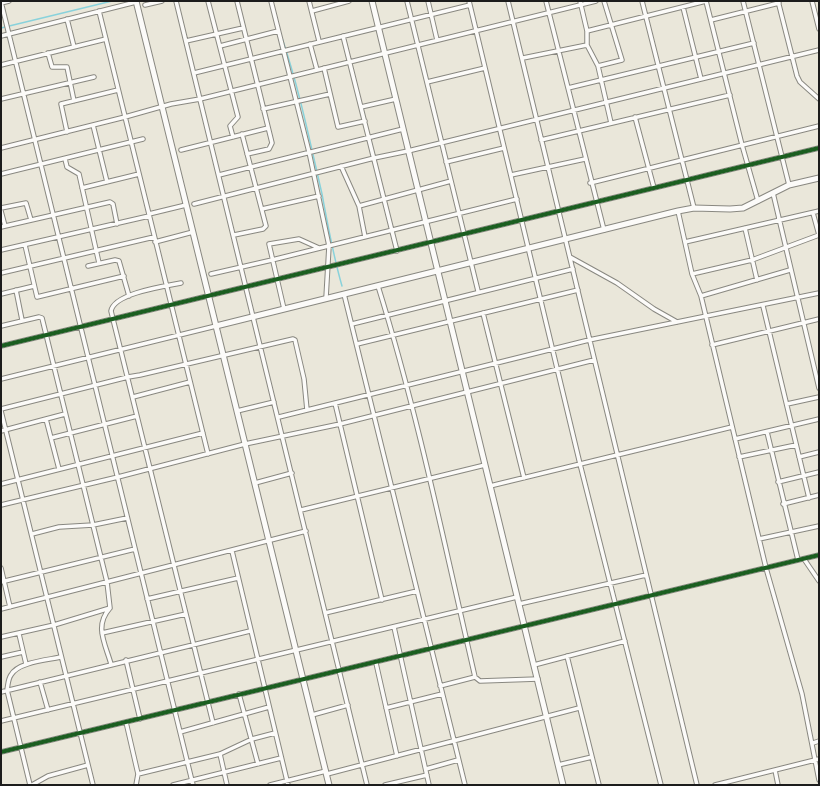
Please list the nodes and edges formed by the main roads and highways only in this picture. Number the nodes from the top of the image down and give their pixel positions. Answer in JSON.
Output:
{"nodes":[{"id":1,"x":136,"y":1,"type":"edge"},
{"id":2,"x":372,"y":1,"type":"edge"},
{"id":3,"x":819,"y":178,"type":"edge"},
{"id":4,"x":438,"y":271,"type":"junction"},
{"id":5,"x":216,"y":326,"type":"junction"},
{"id":6,"x":329,"y":785,"type":"edge"},
{"id":7,"x":563,"y":785,"type":"edge"}],
"edges":[{"from":1,"to":5,"type":"main road"},
{"from":2,"to":4,"type":"main road"},
{"from":3,"to":4,"type":"main road"},
{"from":4,"to":5,"type":"main road"},
{"from":4,"to":7,"type":"main road"},
{"from":5,"to":6,"type":"main road"}]}
